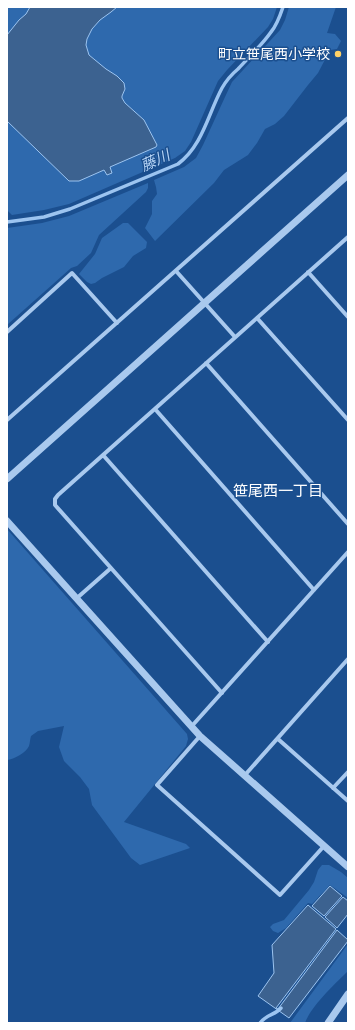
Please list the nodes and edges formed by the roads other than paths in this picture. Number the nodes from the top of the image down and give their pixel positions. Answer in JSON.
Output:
{"nodes":[{"id":1,"x":348,"y":118,"type":"edge"},
{"id":2,"x":348,"y":175,"type":"edge"},
{"id":3,"x":348,"y":236,"type":"edge"},
{"id":4,"x":176,"y":271,"type":"junction"},
{"id":5,"x":308,"y":272,"type":"junction"},
{"id":6,"x":205,"y":303,"type":"junction"},
{"id":7,"x":348,"y":317,"type":"edge"},
{"id":8,"x":257,"y":318,"type":"junction"},
{"id":9,"x":117,"y":323,"type":"junction"},
{"id":10,"x":7,"y":332,"type":"edge"},
{"id":11,"x":235,"y":336,"type":"junction"},
{"id":12,"x":206,"y":363,"type":"junction"},
{"id":13,"x":155,"y":409,"type":"junction"},
{"id":14,"x":7,"y":420,"type":"edge"},
{"id":15,"x":348,"y":420,"type":"edge"},
{"id":16,"x":103,"y":455,"type":"junction"},
{"id":17,"x":7,"y":479,"type":"edge"},
{"id":18,"x":7,"y":521,"type":"edge"},
{"id":19,"x":348,"y":524,"type":"edge"},
{"id":20,"x":348,"y":552,"type":"edge"},
{"id":21,"x":111,"y":568,"type":"junction"},
{"id":22,"x":314,"y":590,"type":"junction"},
{"id":23,"x":77,"y":598,"type":"junction"},
{"id":24,"x":268,"y":642,"type":"junction"},
{"id":25,"x":348,"y":659,"type":"edge"},
{"id":26,"x":222,"y":693,"type":"junction"},
{"id":27,"x":191,"y":727,"type":"junction"},
{"id":28,"x":200,"y":736,"type":"junction"},
{"id":29,"x":278,"y":739,"type":"junction"},
{"id":30,"x":348,"y":772,"type":"edge"},
{"id":31,"x":244,"y":775,"type":"junction"},
{"id":32,"x":333,"y":788,"type":"junction"},
{"id":33,"x":348,"y":802,"type":"edge"},
{"id":34,"x":324,"y":846,"type":"junction"},
{"id":35,"x":348,"y":867,"type":"edge"},
{"id":36,"x":348,"y":994,"type":"edge"},
{"id":37,"x":328,"y":1023,"type":"edge"}],
"edges":[{"from":1,"to":4,"type":"street"},
{"from":2,"to":6,"type":"street"},
{"from":3,"to":5,"type":"street"},
{"from":4,"to":6,"type":"street"},
{"from":4,"to":9,"type":"street"},
{"from":5,"to":7,"type":"street"},
{"from":5,"to":8,"type":"street"},
{"from":6,"to":11,"type":"street"},
{"from":6,"to":17,"type":"street"},
{"from":8,"to":11,"type":"street"},
{"from":8,"to":15,"type":"street"},
{"from":9,"to":10,"type":"street"},
{"from":9,"to":14,"type":"street"},
{"from":11,"to":12,"type":"street"},
{"from":12,"to":13,"type":"street"},
{"from":12,"to":19,"type":"street"},
{"from":13,"to":16,"type":"street"},
{"from":13,"to":22,"type":"street"},
{"from":16,"to":21,"type":"street"},
{"from":16,"to":24,"type":"street"},
{"from":18,"to":23,"type":"street"},
{"from":20,"to":22,"type":"street"},
{"from":21,"to":23,"type":"street"},
{"from":21,"to":26,"type":"street"},
{"from":22,"to":24,"type":"street"},
{"from":23,"to":27,"type":"street"},
{"from":24,"to":26,"type":"street"},
{"from":25,"to":29,"type":"street"},
{"from":26,"to":27,"type":"street"},
{"from":27,"to":28,"type":"street"},
{"from":28,"to":31,"type":"street"},
{"from":28,"to":34,"type":"street"},
{"from":29,"to":31,"type":"street"},
{"from":29,"to":32,"type":"street"},
{"from":30,"to":32,"type":"street"},
{"from":31,"to":34,"type":"street"},
{"from":32,"to":33,"type":"street"},
{"from":34,"to":35,"type":"street"},
{"from":36,"to":37,"type":"street"}]}
